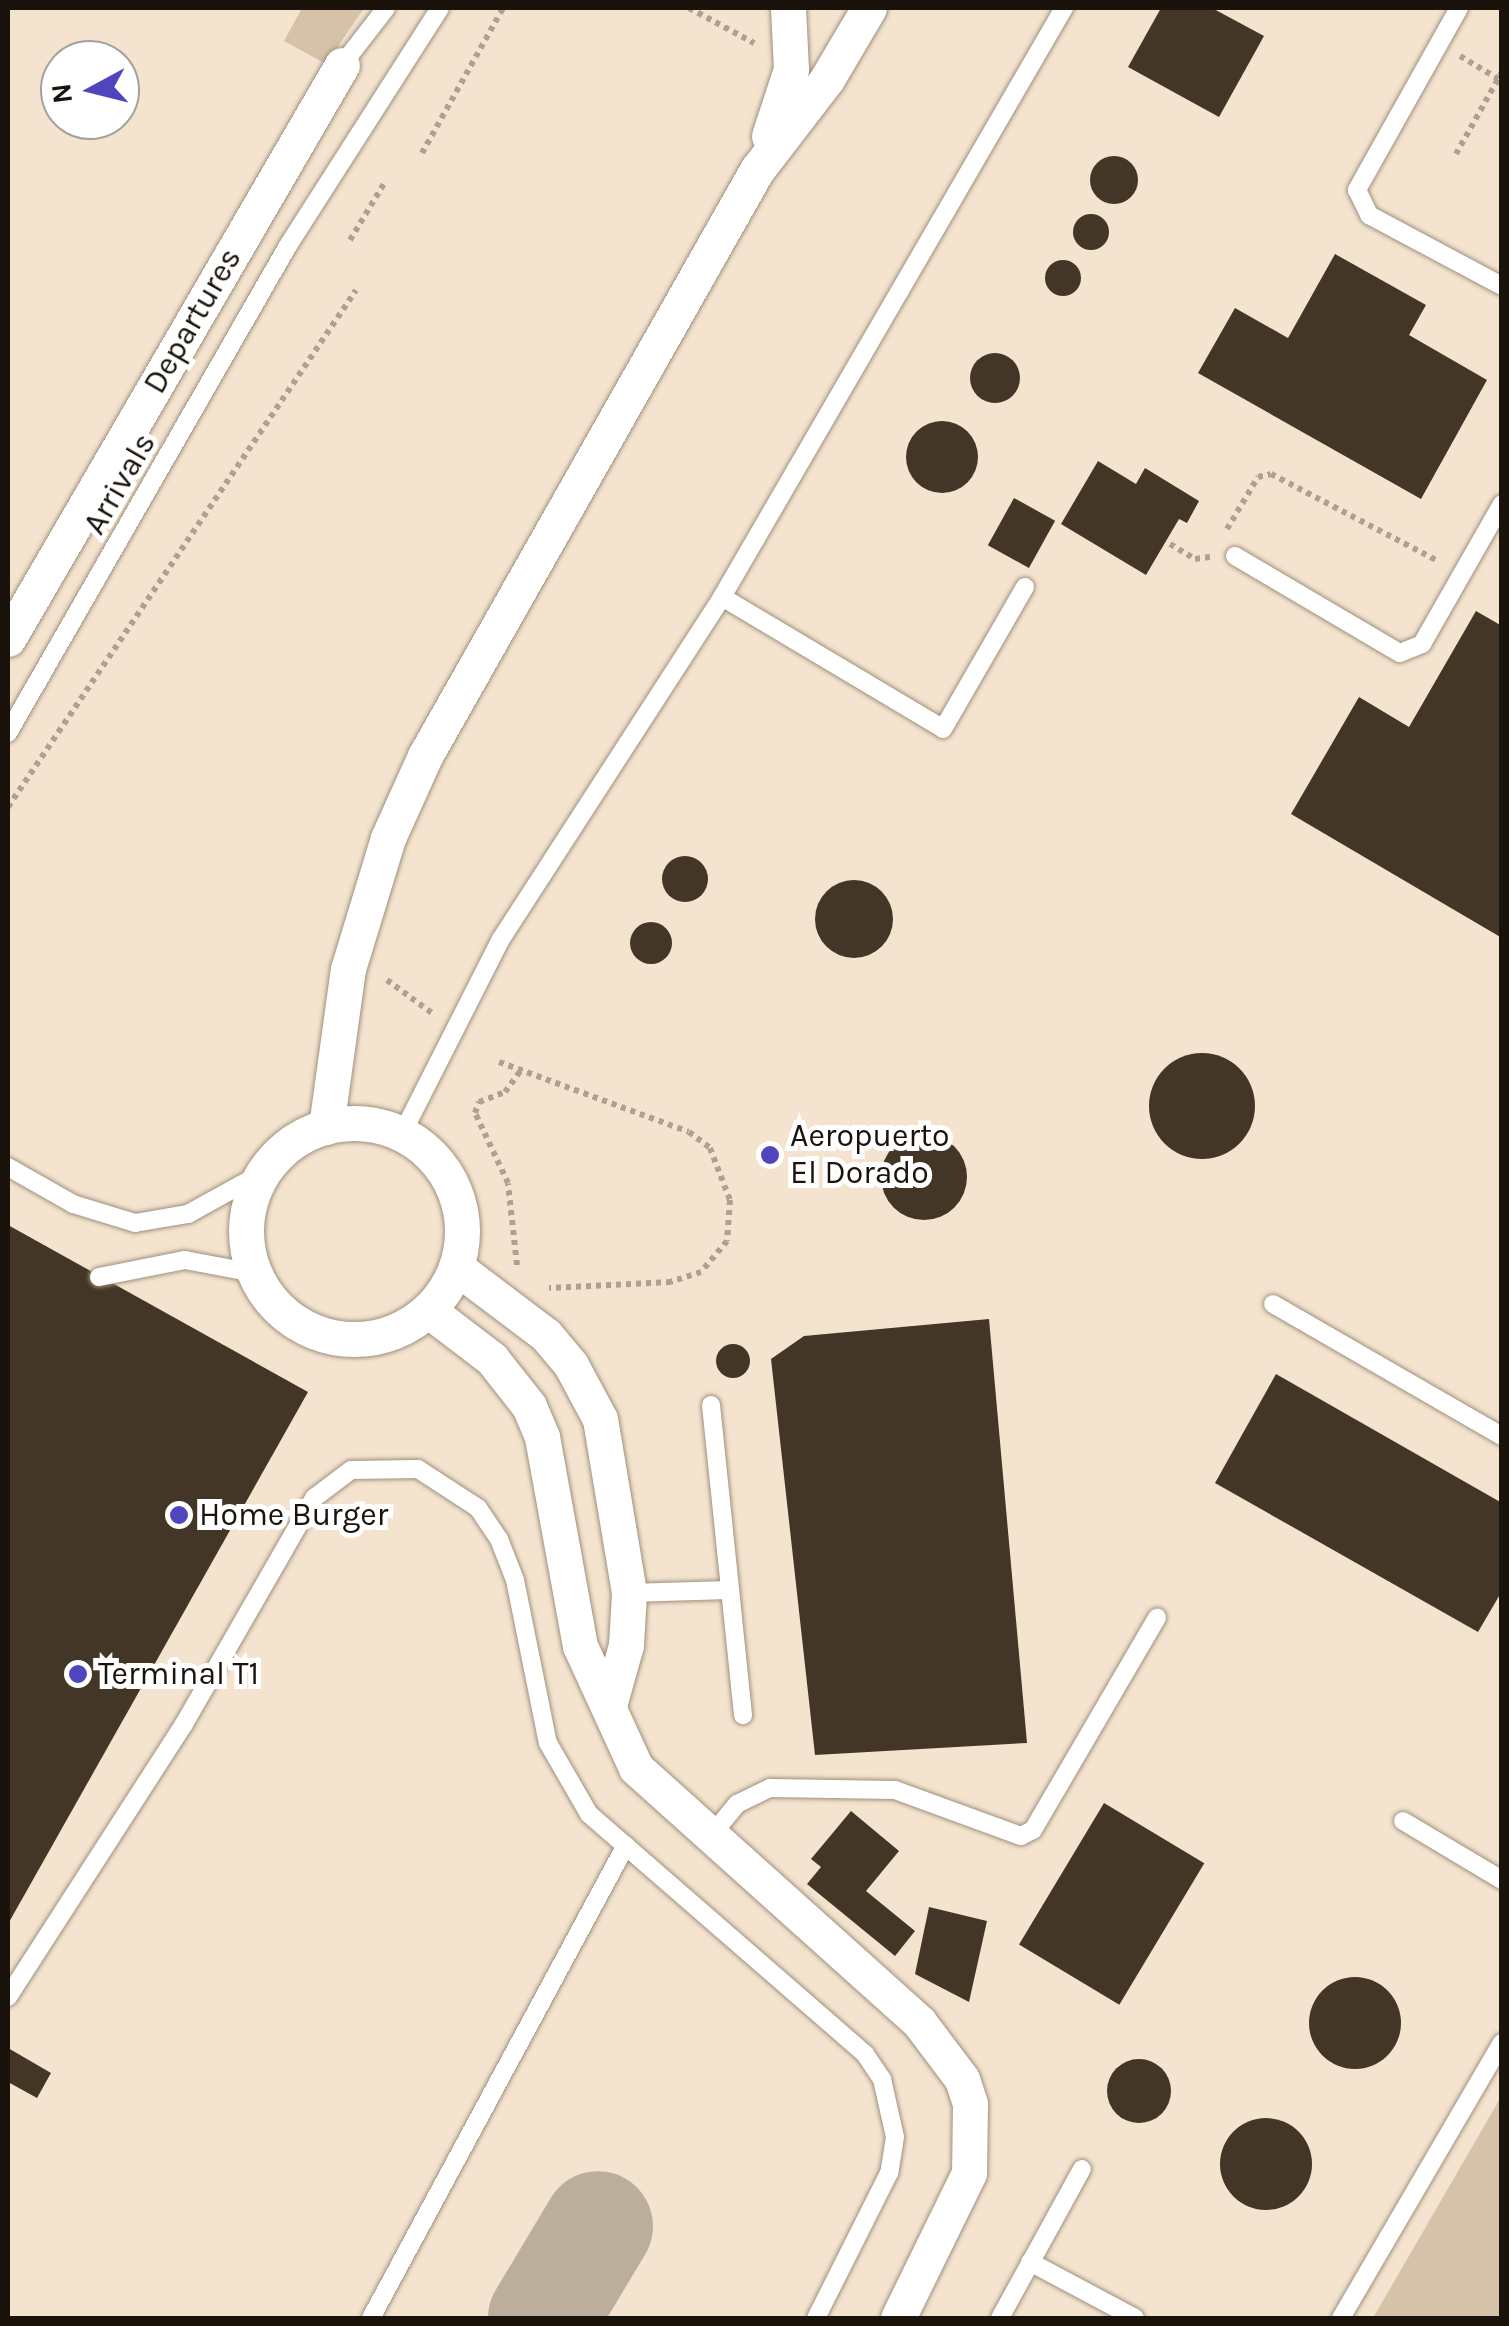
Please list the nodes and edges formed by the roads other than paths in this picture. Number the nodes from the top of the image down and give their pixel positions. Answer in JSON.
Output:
{"nodes":[{"id":1,"x":386,"y":8,"type":"edge"},
{"id":2,"x":440,"y":8,"type":"edge"},
{"id":3,"x":788,"y":8,"type":"edge"},
{"id":4,"x":869,"y":8,"type":"edge"},
{"id":5,"x":1064,"y":8,"type":"edge"},
{"id":6,"x":1459,"y":8,"type":"edge"},
{"id":7,"x":342,"y":66,"type":"joint"},
{"id":8,"x":756,"y":170,"type":"junction"},
{"id":9,"x":1502,"y":286,"type":"edge"},
{"id":10,"x":1502,"y":504,"type":"edge"},
{"id":11,"x":1234,"y":556,"type":"dead end"},
{"id":12,"x":1025,"y":586,"type":"dead end"},
{"id":13,"x":722,"y":597,"type":"junction"},
{"id":14,"x":8,"y":638,"type":"edge"},
{"id":15,"x":8,"y":733,"type":"edge"},
{"id":16,"x":326,"y":1127,"type":"junction"},
{"id":17,"x":402,"y":1134,"type":"junction"},
{"id":18,"x":8,"y":1167,"type":"edge"},
{"id":19,"x":264,"y":1172,"type":"junction"},
{"id":20,"x":456,"y":1267,"type":"junction"},
{"id":21,"x":254,"y":1273,"type":"junction"},
{"id":22,"x":100,"y":1277,"type":"dead end"},
{"id":23,"x":1273,"y":1304,"type":"dead end"},
{"id":24,"x":428,"y":1310,"type":"junction"},
{"id":25,"x":711,"y":1405,"type":"dead end"},
{"id":26,"x":1502,"y":1436,"type":"edge"},
{"id":27,"x":730,"y":1590,"type":"junction"},
{"id":28,"x":629,"y":1593,"type":"junction"},
{"id":29,"x":1157,"y":1618,"type":"dead end"},
{"id":30,"x":610,"y":1702,"type":"junction"},
{"id":31,"x":743,"y":1714,"type":"dead end"},
{"id":32,"x":1403,"y":1821,"type":"dead end"},
{"id":33,"x":710,"y":1836,"type":"junction"},
{"id":34,"x":626,"y":1845,"type":"junction"},
{"id":35,"x":1502,"y":1880,"type":"edge"},
{"id":36,"x":8,"y":1997,"type":"edge"},
{"id":37,"x":1502,"y":2043,"type":"edge"},
{"id":38,"x":1082,"y":2170,"type":"dead end"},
{"id":39,"x":1030,"y":2262,"type":"junction"},
{"id":40,"x":370,"y":2318,"type":"edge"},
{"id":41,"x":816,"y":2318,"type":"edge"},
{"id":42,"x":898,"y":2318,"type":"edge"},
{"id":43,"x":1000,"y":2318,"type":"edge"},
{"id":44,"x":1135,"y":2318,"type":"edge"},
{"id":45,"x":1341,"y":2318,"type":"edge"}],
"edges":[{"from":1,"to":7,"type":"lane","name":"Departures"},
{"from":2,"to":15,"type":"lane","name":"Arrivals"},
{"from":3,"to":8,"type":"street"},
{"from":4,"to":8,"type":"street"},
{"from":5,"to":13,"type":"lane"},
{"from":6,"to":9,"type":"lane"},
{"from":7,"to":14,"type":"street","name":"Departures"},
{"from":8,"to":16,"type":"street"},
{"from":10,"to":11,"type":"lane"},
{"from":12,"to":13,"type":"lane"},
{"from":13,"to":17,"type":"lane"},
{"from":16,"to":17,"type":"street"},
{"from":16,"to":19,"type":"street"},
{"from":17,"to":20,"type":"street"},
{"from":18,"to":19,"type":"lane"},
{"from":19,"to":21,"type":"street"},
{"from":20,"to":24,"type":"street"},
{"from":20,"to":28,"type":"street"},
{"from":21,"to":22,"type":"lane"},
{"from":21,"to":24,"type":"street"},
{"from":23,"to":26,"type":"lane"},
{"from":24,"to":30,"type":"street"},
{"from":25,"to":27,"type":"lane"},
{"from":27,"to":28,"type":"lane"},
{"from":27,"to":31,"type":"lane"},
{"from":28,"to":30,"type":"street"},
{"from":29,"to":33,"type":"lane"},
{"from":30,"to":33,"type":"street"},
{"from":32,"to":35,"type":"lane"},
{"from":33,"to":42,"type":"street"},
{"from":34,"to":36,"type":"lane"},
{"from":34,"to":40,"type":"lane"},
{"from":34,"to":41,"type":"lane"},
{"from":37,"to":45,"type":"lane"},
{"from":38,"to":39,"type":"lane"},
{"from":39,"to":43,"type":"lane"},
{"from":39,"to":44,"type":"lane"}]}
